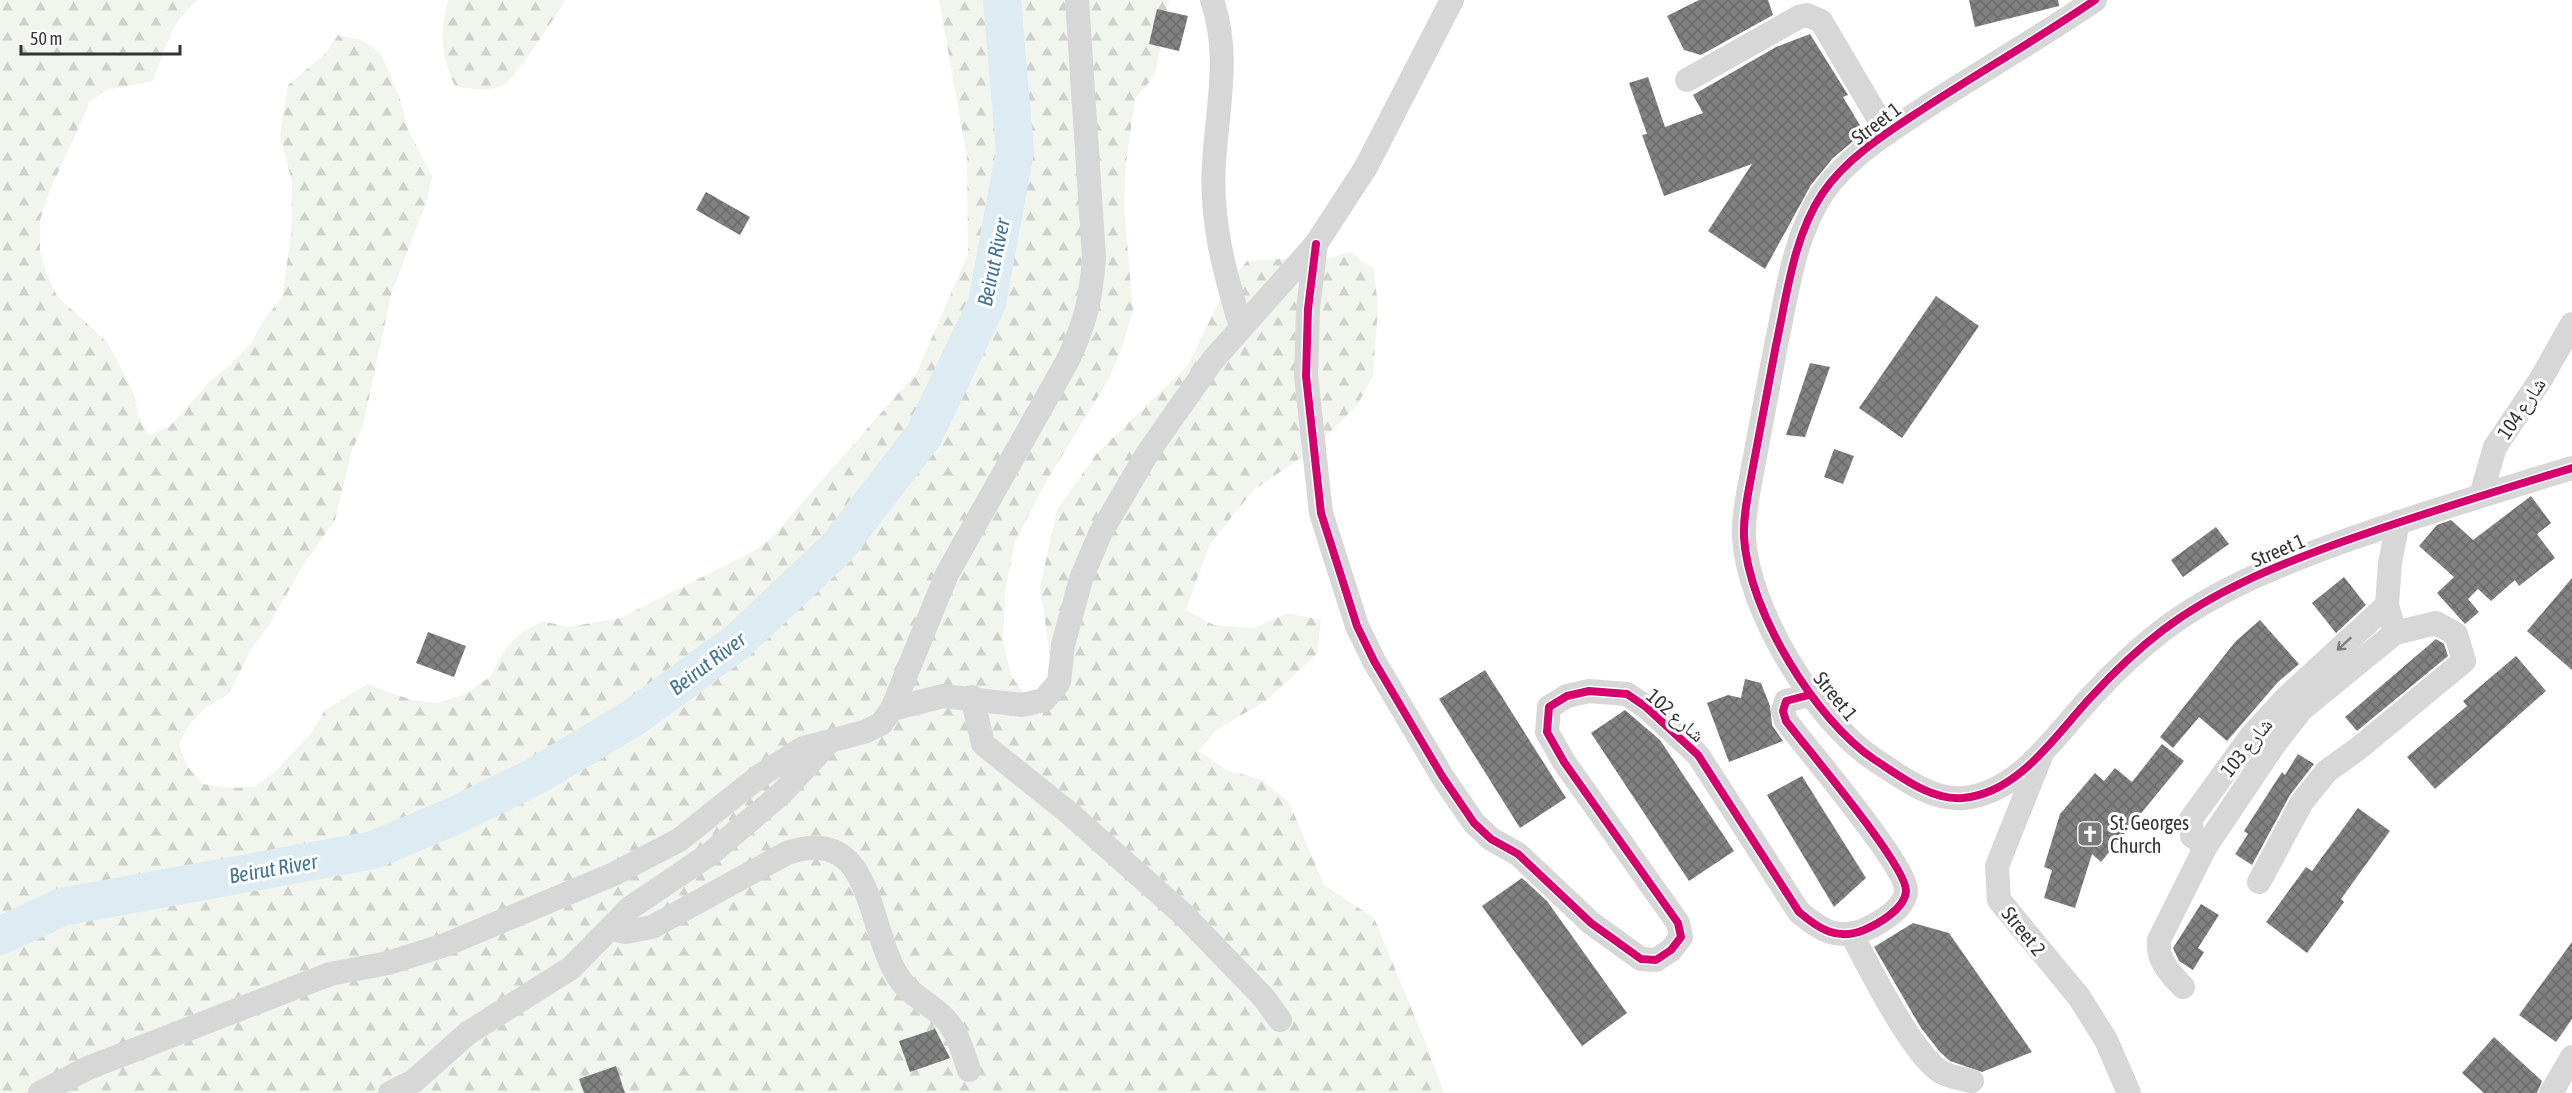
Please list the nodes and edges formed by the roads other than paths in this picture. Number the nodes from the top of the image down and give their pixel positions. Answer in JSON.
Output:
{"nodes":[{"id":1,"x":1077,"y":0,"type":"edge"},
{"id":2,"x":1212,"y":0,"type":"edge"},
{"id":3,"x":1452,"y":0,"type":"edge"},
{"id":4,"x":2095,"y":0,"type":"edge"},
{"id":5,"x":1687,"y":80,"type":"dead end"},
{"id":6,"x":1887,"y":133,"type":"junction"},
{"id":7,"x":1316,"y":244,"type":"junction"},
{"id":8,"x":2572,"y":324,"type":"edge"},
{"id":9,"x":1241,"y":327,"type":"junction"},
{"id":10,"x":2572,"y":468,"type":"edge"},
{"id":11,"x":2481,"y":495,"type":"junction"},
{"id":12,"x":2398,"y":522,"type":"junction"},
{"id":13,"x":2387,"y":605,"type":"junction"},
{"id":14,"x":2395,"y":633,"type":"junction"},
{"id":15,"x":1809,"y":695,"type":"junction"},
{"id":16,"x":972,"y":698,"type":"junction"},
{"id":17,"x":892,"y":709,"type":"junction"},
{"id":18,"x":830,"y":740,"type":"junction"},
{"id":19,"x":2042,"y":753,"type":"junction"},
{"id":20,"x":2206,"y":846,"type":"junction"},
{"id":21,"x":2259,"y":882,"type":"dead end"},
{"id":22,"x":611,"y":929,"type":"junction"},
{"id":23,"x":1852,"y":935,"type":"junction"},
{"id":24,"x":2183,"y":987,"type":"dead end"},
{"id":25,"x":1280,"y":1020,"type":"dead end"},
{"id":26,"x":2572,"y":1057,"type":"edge"},
{"id":27,"x":969,"y":1070,"type":"dead end"},
{"id":28,"x":1972,"y":1081,"type":"dead end"},
{"id":29,"x":40,"y":1093,"type":"edge"},
{"id":30,"x":390,"y":1093,"type":"edge"},
{"id":31,"x":2129,"y":1093,"type":"edge"},
{"id":32,"x":2551,"y":1093,"type":"edge"}],
"edges":[{"from":1,"to":17,"type":"street"},
{"from":2,"to":9,"type":"street"},
{"from":3,"to":7,"type":"street"},
{"from":4,"to":6,"type":"street","name":"Street 1"},
{"from":5,"to":6,"type":"street"},
{"from":6,"to":15,"type":"street","name":"Street 1"},
{"from":7,"to":9,"type":"street"},
{"from":7,"to":23,"type":"street","name":"شارع 102"},
{"from":8,"to":11,"type":"street","name":"شارع 104"},
{"from":9,"to":16,"type":"street"},
{"from":10,"to":11,"type":"street","name":"Street 1"},
{"from":11,"to":12,"type":"street","name":"Street 1"},
{"from":12,"to":13,"type":"street"},
{"from":12,"to":19,"type":"street","name":"Street 1"},
{"from":13,"to":14,"type":"street"},
{"from":13,"to":20,"type":"street","name":"شارع 103","one_way":true},
{"from":14,"to":20,"type":"street"},
{"from":14,"to":21,"type":"street"},
{"from":15,"to":19,"type":"street","name":"Street 1"},
{"from":15,"to":23,"type":"street"},
{"from":16,"to":17,"type":"street"},
{"from":16,"to":25,"type":"street"},
{"from":17,"to":18,"type":"street"},
{"from":18,"to":22,"type":"street"},
{"from":18,"to":29,"type":"street"},
{"from":19,"to":31,"type":"street","name":"Street 2"},
{"from":20,"to":24,"type":"street"},
{"from":22,"to":27,"type":"street"},
{"from":22,"to":30,"type":"street"},
{"from":23,"to":28,"type":"street"},
{"from":26,"to":32,"type":"street"}]}
